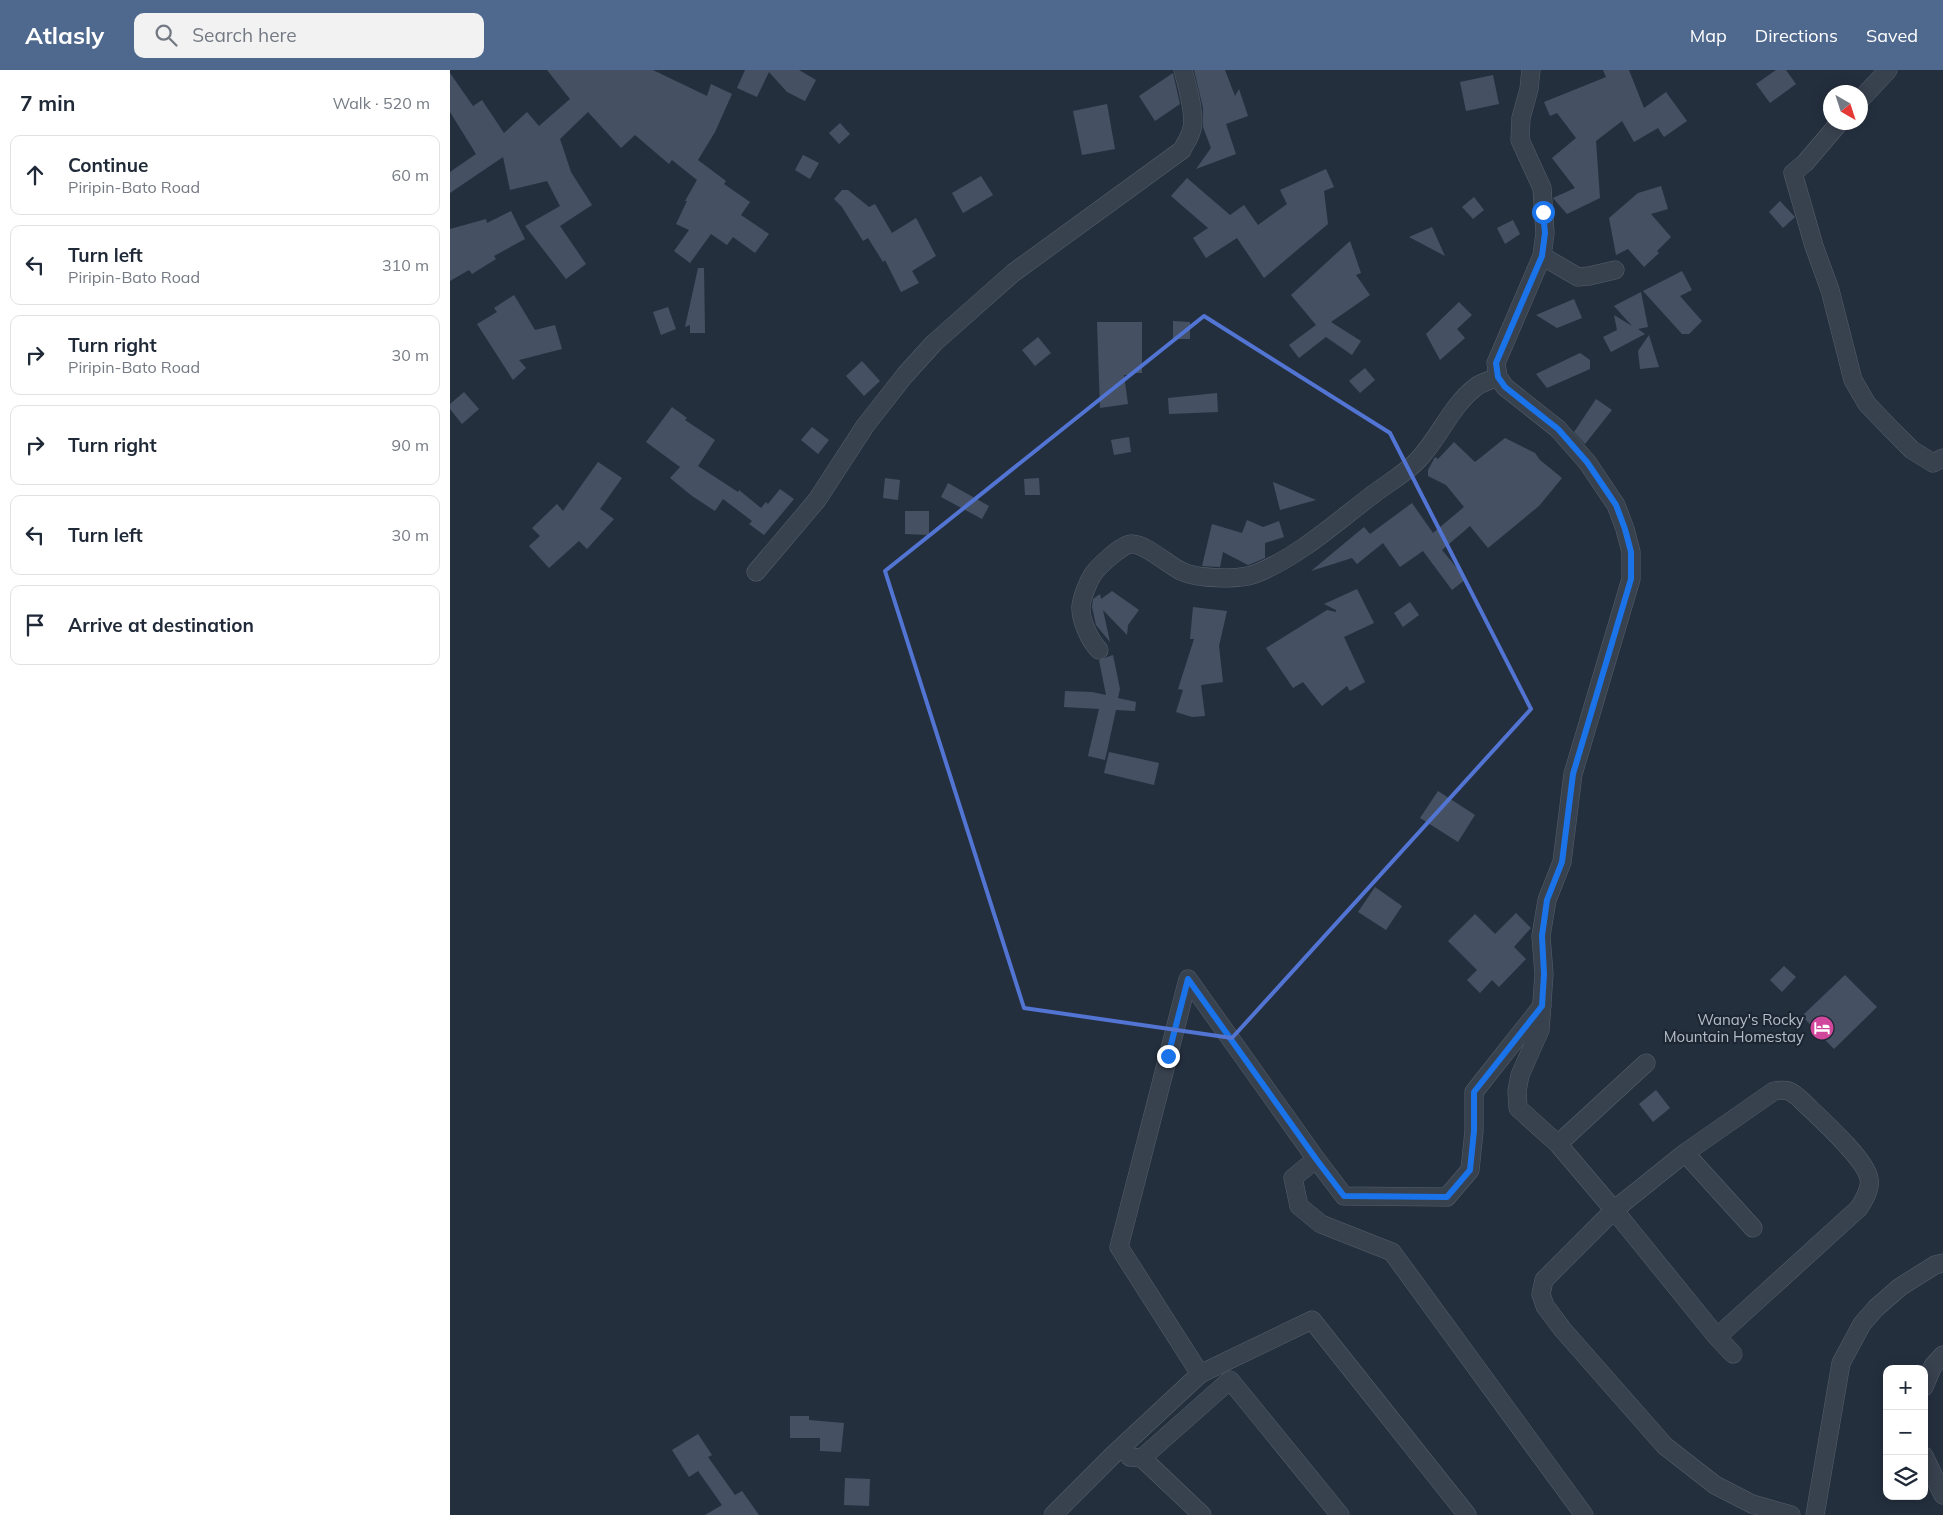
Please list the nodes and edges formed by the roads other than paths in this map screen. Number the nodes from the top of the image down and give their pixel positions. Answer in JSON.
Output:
{"nodes":[{"id":1,"x":1183,"y":70,"type":"edge"},
{"id":2,"x":1531,"y":70,"type":"edge"},
{"id":3,"x":1888,"y":70,"type":"edge"},
{"id":4,"x":1868,"y":91,"type":"edge"},
{"id":5,"x":1833,"y":130,"type":"edge"},
{"id":6,"x":1542,"y":256,"type":"junction"},
{"id":7,"x":1615,"y":270,"type":"dead end"},
{"id":8,"x":1498,"y":377,"type":"junction"},
{"id":9,"x":1943,"y":458,"type":"edge"},
{"id":10,"x":756,"y":572,"type":"dead end"},
{"id":11,"x":1099,"y":650,"type":"dead end"},
{"id":12,"x":1542,"y":1006,"type":"junction"},
{"id":13,"x":1646,"y":1063,"type":"dead end"},
{"id":14,"x":1558,"y":1144,"type":"junction"},
{"id":15,"x":1685,"y":1153,"type":"junction"},
{"id":16,"x":1316,"y":1159,"type":"junction"},
{"id":17,"x":1614,"y":1210,"type":"junction"},
{"id":18,"x":1753,"y":1228,"type":"dead end"},
{"id":19,"x":1943,"y":1263,"type":"edge"},
{"id":20,"x":1716,"y":1337,"type":"junction"},
{"id":21,"x":1733,"y":1354,"type":"dead end"},
{"id":22,"x":1943,"y":1355,"type":"edge"},
{"id":23,"x":1200,"y":1374,"type":"junction"},
{"id":24,"x":1928,"y":1379,"type":"edge"},
{"id":25,"x":1112,"y":1456,"type":"junction"},
{"id":26,"x":1142,"y":1458,"type":"junction"},
{"id":27,"x":1928,"y":1464,"type":"edge"},
{"id":28,"x":1943,"y":1495,"type":"edge"},
{"id":29,"x":1053,"y":1515,"type":"edge"},
{"id":30,"x":1202,"y":1515,"type":"edge"},
{"id":31,"x":1340,"y":1515,"type":"edge"},
{"id":32,"x":1467,"y":1515,"type":"edge"},
{"id":33,"x":1584,"y":1515,"type":"edge"},
{"id":34,"x":1791,"y":1515,"type":"edge"},
{"id":35,"x":1815,"y":1515,"type":"edge"}],
"edges":[{"from":1,"to":10,"type":"street"},
{"from":2,"to":6,"type":"street"},
{"from":3,"to":4,"type":"street"},
{"from":5,"to":9,"type":"street"},
{"from":6,"to":7,"type":"street"},
{"from":6,"to":8,"type":"street"},
{"from":8,"to":11,"type":"street"},
{"from":8,"to":12,"type":"street"},
{"from":12,"to":14,"type":"street"},
{"from":12,"to":16,"type":"street"},
{"from":13,"to":14,"type":"street"},
{"from":14,"to":17,"type":"street"},
{"from":15,"to":17,"type":"street"},
{"from":15,"to":18,"type":"street"},
{"from":15,"to":20,"type":"street"},
{"from":16,"to":23,"type":"street"},
{"from":16,"to":33,"type":"street"},
{"from":17,"to":20,"type":"street"},
{"from":17,"to":34,"type":"street"},
{"from":19,"to":35,"type":"street"},
{"from":20,"to":21,"type":"street"},
{"from":22,"to":24,"type":"street"},
{"from":23,"to":25,"type":"street"},
{"from":23,"to":32,"type":"street"},
{"from":25,"to":26,"type":"street"},
{"from":25,"to":29,"type":"street"},
{"from":26,"to":30,"type":"street"},
{"from":26,"to":31,"type":"street"},
{"from":27,"to":28,"type":"street"}]}
